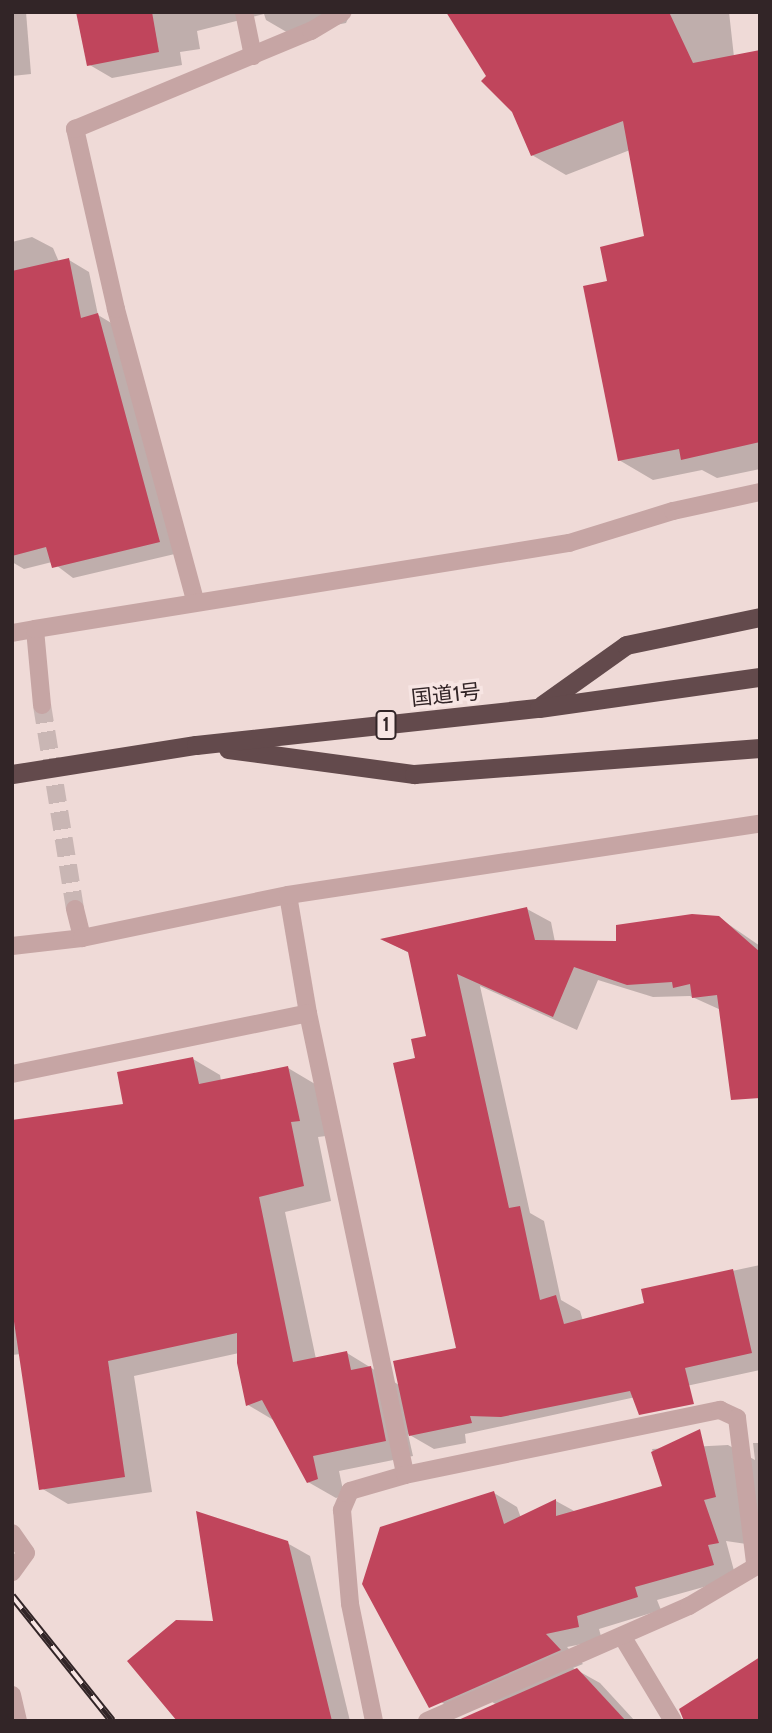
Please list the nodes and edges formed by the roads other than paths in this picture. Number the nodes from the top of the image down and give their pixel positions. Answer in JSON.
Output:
{"nodes":[{"id":1,"x":244,"y":12,"type":"edge"},
{"id":2,"x":343,"y":12,"type":"edge"},
{"id":3,"x":253,"y":56,"type":"junction"},
{"id":4,"x":760,"y":492,"type":"edge"},
{"id":5,"x":195,"y":600,"type":"junction"},
{"id":6,"x":760,"y":617,"type":"edge"},
{"id":7,"x":35,"y":629,"type":"junction"},
{"id":8,"x":12,"y":633,"type":"edge"},
{"id":9,"x":760,"y":677,"type":"edge"},
{"id":10,"x":42,"y":705,"type":"tunnel mouth"},
{"id":11,"x":539,"y":708,"type":"junction"},
{"id":12,"x":196,"y":745,"type":"junction"},
{"id":13,"x":760,"y":748,"type":"edge"},
{"id":14,"x":12,"y":774,"type":"edge"},
{"id":15,"x":760,"y":824,"type":"edge"},
{"id":16,"x":288,"y":895,"type":"junction"},
{"id":17,"x":75,"y":909,"type":"tunnel mouth"},
{"id":18,"x":82,"y":938,"type":"junction"},
{"id":19,"x":12,"y":946,"type":"edge"},
{"id":20,"x":307,"y":1013,"type":"junction"},
{"id":21,"x":12,"y":1074,"type":"edge"},
{"id":22,"x":405,"y":1475,"type":"junction"},
{"id":23,"x":12,"y":1533,"type":"edge"},
{"id":24,"x":758,"y":1564,"type":"edge"},
{"id":25,"x":12,"y":1572,"type":"edge"},
{"id":26,"x":622,"y":1636,"type":"junction"},
{"id":27,"x":12,"y":1695,"type":"edge"},
{"id":28,"x":18,"y":1721,"type":"edge"},
{"id":29,"x":374,"y":1721,"type":"edge"},
{"id":30,"x":427,"y":1721,"type":"edge"},
{"id":31,"x":673,"y":1721,"type":"edge"}],
"edges":[{"from":1,"to":3,"type":"street"},
{"from":2,"to":3,"type":"street"},
{"from":3,"to":5,"type":"street"},
{"from":4,"to":5,"type":"street"},
{"from":5,"to":7,"type":"street"},
{"from":6,"to":11,"type":"highway","number":"1"},
{"from":7,"to":8,"type":"street"},
{"from":7,"to":10,"type":"street"},
{"from":9,"to":11,"type":"highway","name":"国道1号","number":"1"},
{"from":11,"to":12,"type":"highway","name":"国道1号","number":"1"},
{"from":12,"to":13,"type":"highway","number":"1"},
{"from":12,"to":14,"type":"highway","name":"国道1号","number":"1"},
{"from":15,"to":16,"type":"street"},
{"from":16,"to":18,"type":"street"},
{"from":16,"to":20,"type":"street"},
{"from":17,"to":18,"type":"street"},
{"from":18,"to":19,"type":"street"},
{"from":20,"to":21,"type":"street"},
{"from":20,"to":22,"type":"street"},
{"from":22,"to":24,"type":"street"},
{"from":22,"to":29,"type":"street"},
{"from":23,"to":25,"type":"street"},
{"from":24,"to":26,"type":"street"},
{"from":26,"to":30,"type":"street"},
{"from":26,"to":31,"type":"street"},
{"from":27,"to":28,"type":"street"}]}
